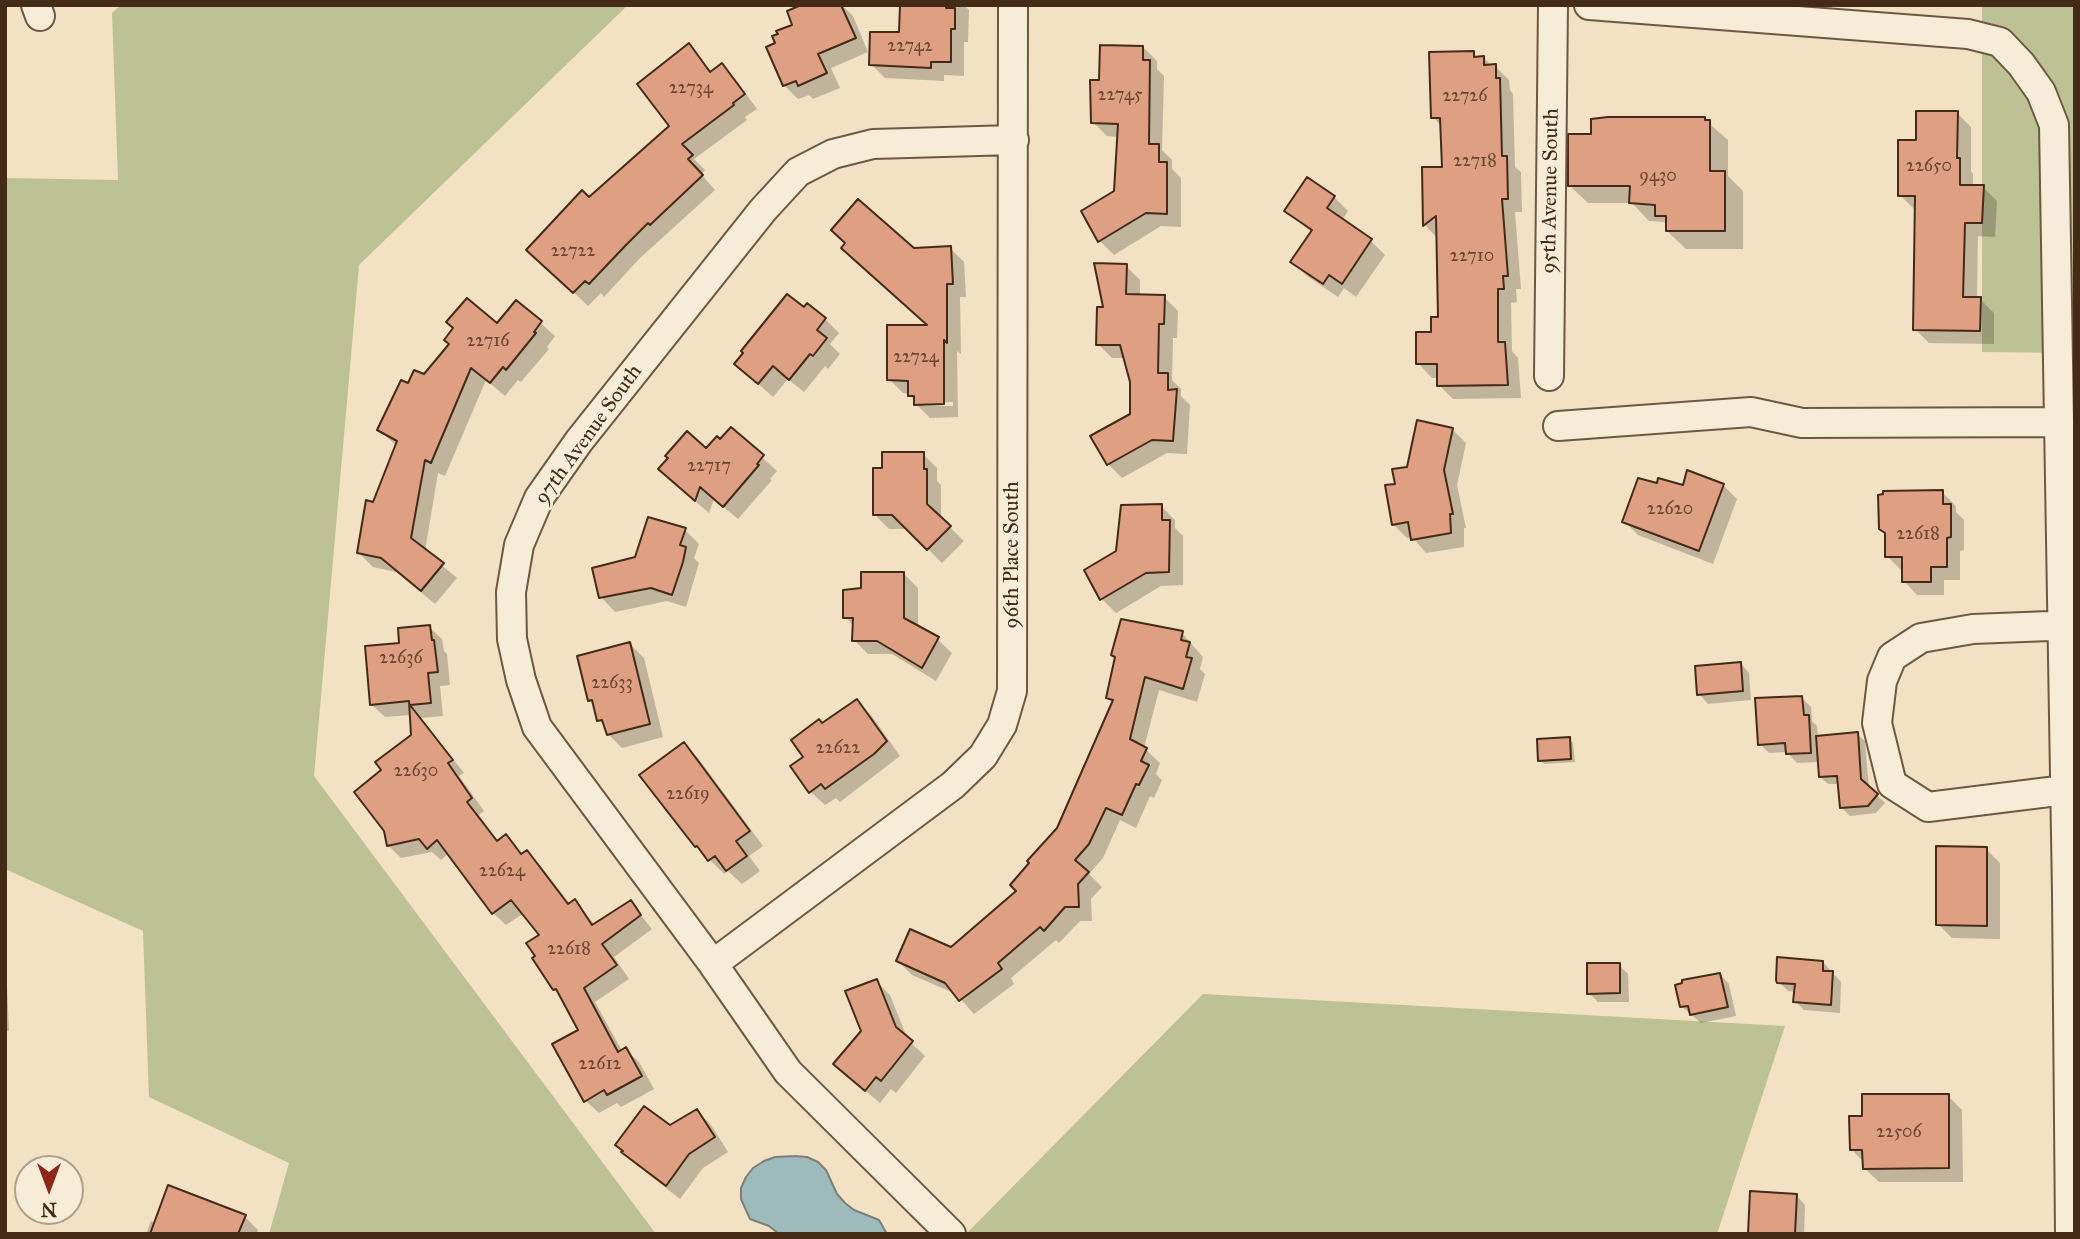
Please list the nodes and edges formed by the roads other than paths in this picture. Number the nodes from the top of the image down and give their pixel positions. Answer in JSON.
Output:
{"nodes":[{"id":1,"x":1013,"y":5,"type":"edge"},
{"id":2,"x":1553,"y":5,"type":"edge"},
{"id":3,"x":1590,"y":5,"type":"edge"},
{"id":4,"x":1809,"y":13,"type":"edge"},
{"id":5,"x":1014,"y":140,"type":"junction"},
{"id":6,"x":1549,"y":376,"type":"dead end"},
{"id":7,"x":2059,"y":422,"type":"junction"},
{"id":8,"x":1558,"y":426,"type":"dead end"},
{"id":9,"x":2069,"y":625,"type":"edge"},
{"id":10,"x":2065,"y":790,"type":"junction"},
{"id":11,"x":2071,"y":894,"type":"edge"},
{"id":12,"x":713,"y":964,"type":"junction"},
{"id":13,"x":951,"y":1234,"type":"edge"},
{"id":14,"x":2070,"y":1234,"type":"edge"}],
"edges":[{"from":1,"to":5,"type":"street","name":"96th Place South"},
{"from":2,"to":6,"type":"street","name":"95th Avenue South"},
{"from":3,"to":4,"type":"street"},
{"from":4,"to":7,"type":"street"},
{"from":5,"to":12,"type":"street","name":"96th Place South"},
{"from":5,"to":12,"type":"street","name":"97th Avenue South"},
{"from":7,"to":8,"type":"street"},
{"from":7,"to":9,"type":"street"},
{"from":9,"to":10,"type":"street"},
{"from":9,"to":10,"type":"street"},
{"from":10,"to":11,"type":"street"},
{"from":11,"to":14,"type":"street"},
{"from":12,"to":13,"type":"street","name":"97th Avenue South"}]}
